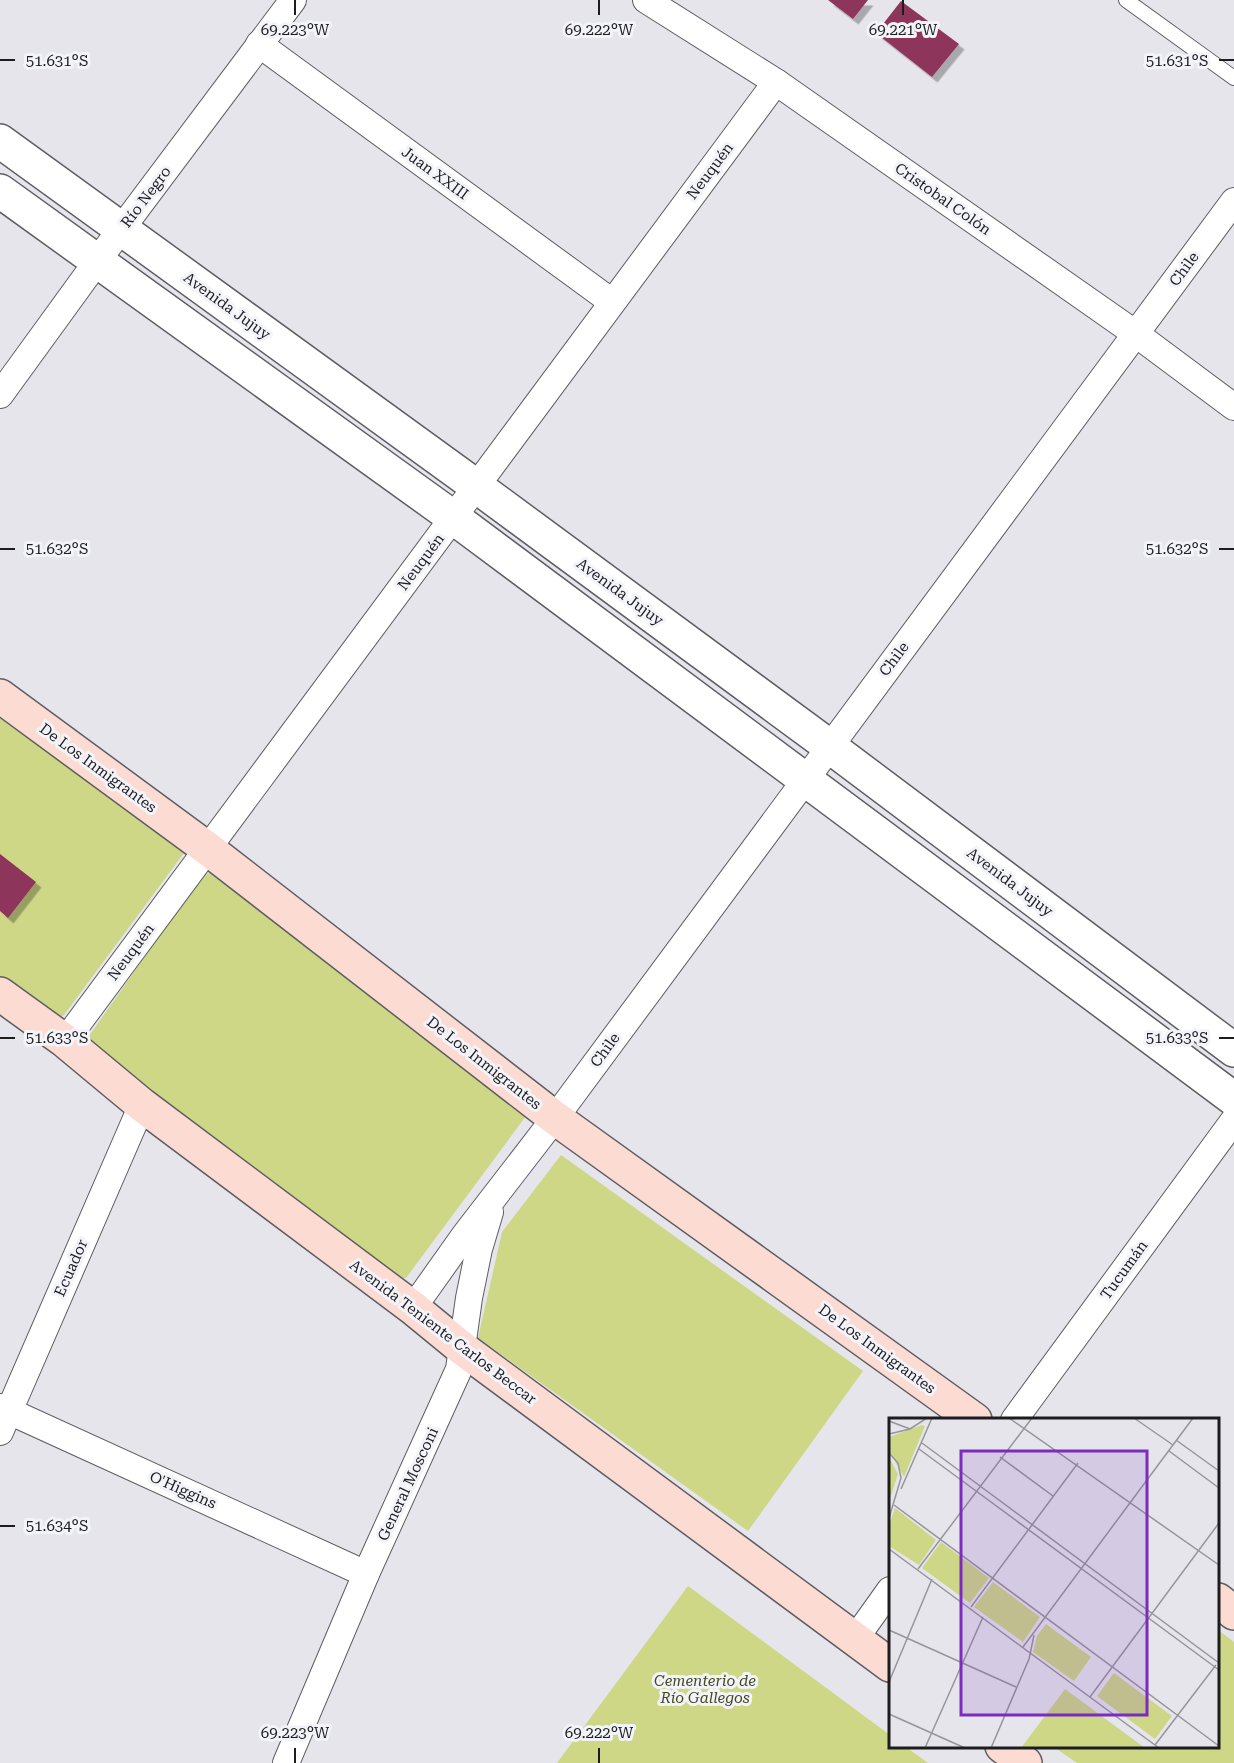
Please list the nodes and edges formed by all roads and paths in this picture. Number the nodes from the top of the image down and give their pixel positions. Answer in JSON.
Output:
{"nodes":[{"id":1,"x":293,"y":0,"type":"edge"},
{"id":2,"x":1126,"y":0,"type":"edge"},
{"id":3,"x":656,"y":3,"type":"edge"},
{"id":4,"x":259,"y":44,"type":"junction"},
{"id":5,"x":1234,"y":78,"type":"edge"},
{"id":6,"x":776,"y":82,"type":"junction"},
{"id":7,"x":0,"y":141,"type":"edge"},
{"id":8,"x":0,"y":190,"type":"edge"},
{"id":9,"x":1234,"y":201,"type":"edge"},
{"id":10,"x":121,"y":230,"type":"junction"},
{"id":11,"x":98,"y":260,"type":"junction"},
{"id":12,"x":612,"y":302,"type":"junction"},
{"id":13,"x":1136,"y":334,"type":"junction"},
{"id":14,"x":0,"y":395,"type":"edge"},
{"id":15,"x":1234,"y":407,"type":"edge"},
{"id":16,"x":476,"y":486,"type":"junction"},
{"id":17,"x":454,"y":518,"type":"junction"},
{"id":18,"x":0,"y":696,"type":"edge"},
{"id":19,"x":829,"y":746,"type":"junction"},
{"id":20,"x":804,"y":780,"type":"junction"},
{"id":21,"x":208,"y":849,"type":"junction"},
{"id":22,"x":0,"y":994,"type":"edge"},
{"id":23,"x":65,"y":1041,"type":"junction"},
{"id":24,"x":1234,"y":1050,"type":"edge"},
{"id":25,"x":1234,"y":1099,"type":"edge"},
{"id":26,"x":142,"y":1105,"type":"junction"},
{"id":27,"x":555,"y":1118,"type":"junction"},
{"id":28,"x":1234,"y":1120,"type":"edge"},
{"id":29,"x":496,"y":1195,"type":"junction"},
{"id":30,"x":413,"y":1308,"type":"junction"},
{"id":31,"x":463,"y":1349,"type":"junction"},
{"id":32,"x":3,"y":1417,"type":"edge"},
{"id":33,"x":974,"y":1418,"type":"edge"},
{"id":34,"x":1015,"y":1418,"type":"edge"},
{"id":35,"x":366,"y":1574,"type":"junction"},
{"id":36,"x":889,"y":1593,"type":"edge"},
{"id":37,"x":1219,"y":1601,"type":"edge"},
{"id":38,"x":1234,"y":1612,"type":"edge"},
{"id":39,"x":855,"y":1639,"type":"junction"},
{"id":40,"x":889,"y":1664,"type":"edge"},
{"id":41,"x":1005,"y":1748,"type":"edge"},
{"id":42,"x":286,"y":1763,"type":"edge"},
{"id":43,"x":1025,"y":1763,"type":"edge"}],
"edges":[{"from":1,"to":4,"type":"street","name":"Río Negro"},
{"from":2,"to":5,"type":"lane"},
{"from":3,"to":6,"type":"street","name":"Cristobal Colón"},
{"from":4,"to":10,"type":"street","name":"Río Negro"},
{"from":4,"to":12,"type":"street","name":"Juan XXIII"},
{"from":6,"to":12,"type":"street","name":"Neuquén"},
{"from":6,"to":13,"type":"street","name":"Cristobal Colón"},
{"from":7,"to":10,"type":"street","name":"Avenida Jujuy"},
{"from":8,"to":11,"type":"street"},
{"from":9,"to":13,"type":"street","name":"Chile"},
{"from":10,"to":11,"type":"street","name":"Río Negro"},
{"from":10,"to":16,"type":"street","name":"Avenida Jujuy"},
{"from":11,"to":14,"type":"street","name":"Río Negro"},
{"from":11,"to":17,"type":"street"},
{"from":12,"to":16,"type":"street","name":"Neuquén"},
{"from":13,"to":15,"type":"street","name":"Cristobal Colón"},
{"from":13,"to":19,"type":"street","name":"Chile"},
{"from":16,"to":17,"type":"street","name":"Neuquén"},
{"from":16,"to":19,"type":"street","name":"Avenida Jujuy"},
{"from":17,"to":20,"type":"street"},
{"from":17,"to":21,"type":"street","name":"Neuquén"},
{"from":18,"to":21,"type":"main road","name":"De Los Inmigrantes"},
{"from":19,"to":20,"type":"street","name":"Chile"},
{"from":19,"to":24,"type":"street","name":"Avenida Jujuy"},
{"from":20,"to":25,"type":"street"},
{"from":20,"to":27,"type":"street","name":"Chile"},
{"from":21,"to":23,"type":"street","name":"Neuquén"},
{"from":21,"to":27,"type":"main road","name":"De Los Inmigrantes"},
{"from":22,"to":23,"type":"main road","name":"Avenida Teniente Carlos Beccar"},
{"from":23,"to":26,"type":"main road","name":"Avenida Teniente Carlos Beccar"},
{"from":26,"to":30,"type":"main road","name":"Avenida Teniente Carlos Beccar"},
{"from":26,"to":32,"type":"street","name":"Ecuador"},
{"from":27,"to":29,"type":"street","name":"General Mosconi"},
{"from":27,"to":33,"type":"main road","name":"De Los Inmigrantes"},
{"from":28,"to":34,"type":"street","name":"Tucumán"},
{"from":29,"to":30,"type":"street","name":"General Mosconi"},
{"from":29,"to":31,"type":"street","name":"General Mosconi"},
{"from":30,"to":31,"type":"main road","name":"Avenida Teniente Carlos Beccar"},
{"from":31,"to":35,"type":"street","name":"General Mosconi"},
{"from":31,"to":39,"type":"main road","name":"Avenida Teniente Carlos Beccar"},
{"from":32,"to":35,"type":"street","name":"O'Higgins"},
{"from":35,"to":42,"type":"street","name":"General Mosconi"},
{"from":36,"to":39,"type":"street"},
{"from":37,"to":38,"type":"main road"},
{"from":39,"to":40,"type":"main road","name":"Avenida Teniente Carlos Beccar"},
{"from":41,"to":43,"type":"main road"}]}
